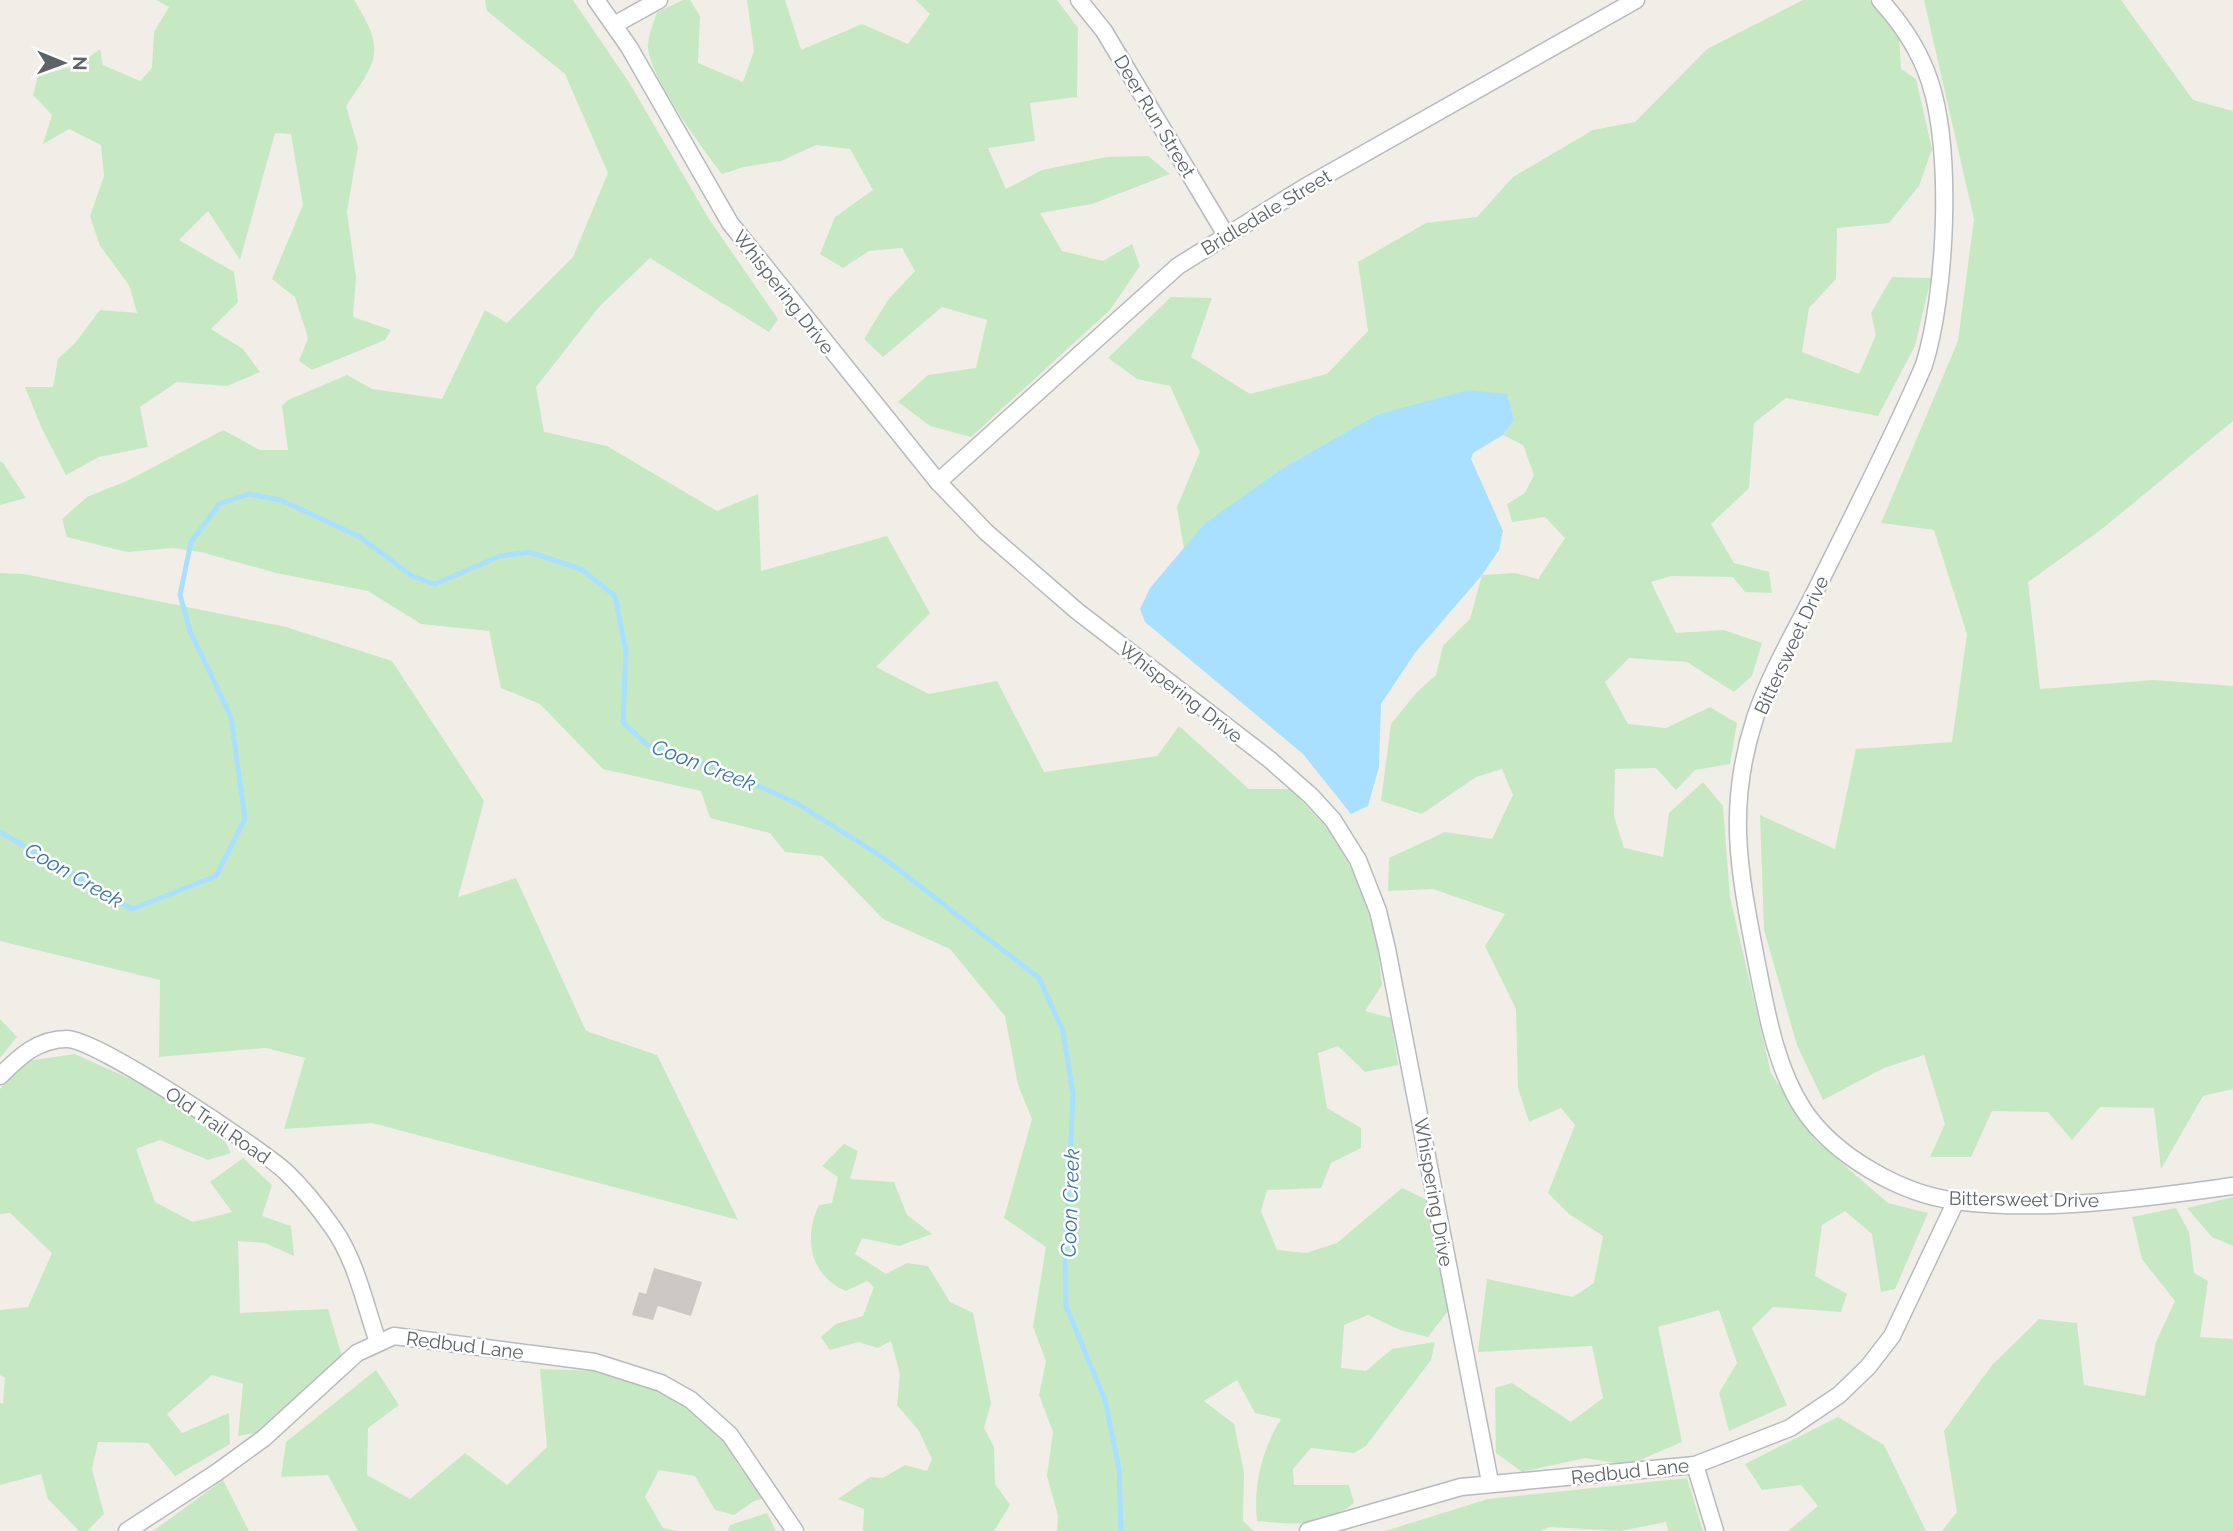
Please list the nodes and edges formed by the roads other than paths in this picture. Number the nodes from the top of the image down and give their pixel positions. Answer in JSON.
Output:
{"nodes":[{"id":1,"x":596,"y":0,"type":"edge"},
{"id":2,"x":659,"y":0,"type":"edge"},
{"id":3,"x":1079,"y":0,"type":"edge"},
{"id":4,"x":1636,"y":0,"type":"edge"},
{"id":5,"x":1880,"y":0,"type":"edge"},
{"id":6,"x":614,"y":25,"type":"junction"},
{"id":7,"x":1226,"y":235,"type":"junction"},
{"id":8,"x":938,"y":482,"type":"junction"},
{"id":9,"x":0,"y":1076,"type":"edge"},
{"id":10,"x":2233,"y":1186,"type":"edge"},
{"id":11,"x":1956,"y":1201,"type":"junction"},
{"id":12,"x":377,"y":1342,"type":"junction"},
{"id":13,"x":1695,"y":1465,"type":"junction"},
{"id":14,"x":1490,"y":1482,"type":"junction"},
{"id":15,"x":127,"y":1531,"type":"edge"},
{"id":16,"x":795,"y":1531,"type":"edge"},
{"id":17,"x":1308,"y":1531,"type":"edge"},
{"id":18,"x":1715,"y":1531,"type":"edge"}],
"edges":[{"from":1,"to":6,"type":"street"},
{"from":2,"to":6,"type":"street"},
{"from":3,"to":7,"type":"street","name":"Deer Run Street"},
{"from":4,"to":7,"type":"street","name":"Bridledale Street"},
{"from":5,"to":11,"type":"street","name":"Bittersweet Drive"},
{"from":6,"to":8,"type":"street","name":"Whispering Drive"},
{"from":7,"to":8,"type":"street","name":"Bridledale Street"},
{"from":8,"to":14,"type":"street","name":"Whispering Drive"},
{"from":9,"to":12,"type":"street","name":"Old Trail Road"},
{"from":10,"to":11,"type":"street","name":"Bittersweet Drive"},
{"from":11,"to":13,"type":"street","name":"Redbud Lane"},
{"from":12,"to":15,"type":"street","name":"Redbud Lane"},
{"from":12,"to":16,"type":"street","name":"Redbud Lane"},
{"from":13,"to":14,"type":"street","name":"Redbud Lane"},
{"from":13,"to":18,"type":"street"},
{"from":14,"to":17,"type":"street","name":"Redbud Lane"}]}
